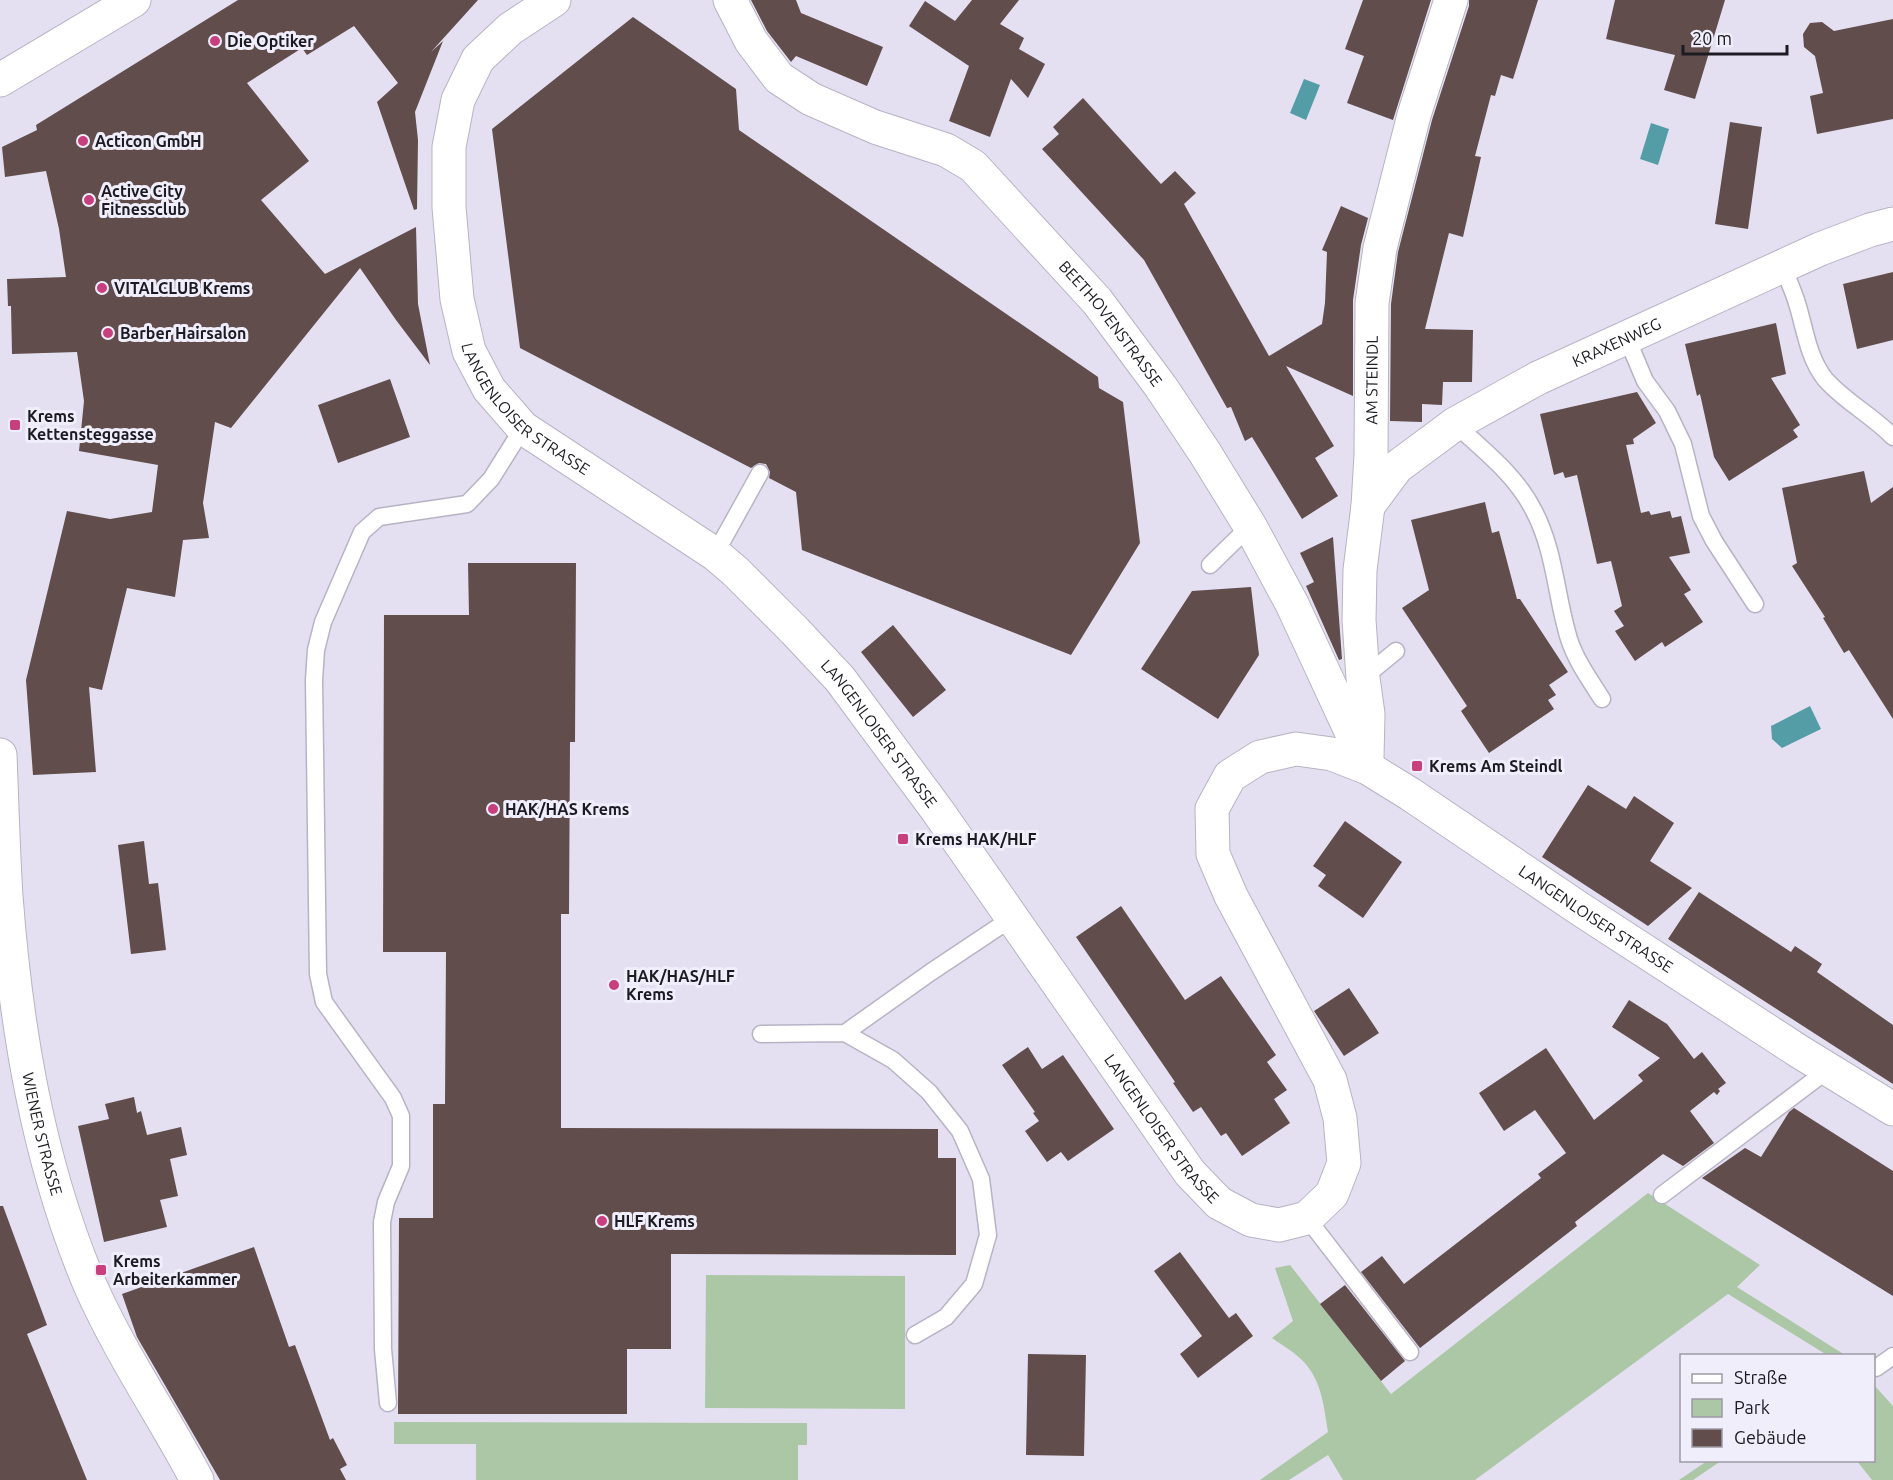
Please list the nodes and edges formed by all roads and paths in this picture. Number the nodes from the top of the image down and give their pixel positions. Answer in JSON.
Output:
{"nodes":[{"id":1,"x":134,"y":0,"type":"edge"},
{"id":2,"x":554,"y":0,"type":"edge"},
{"id":3,"x":730,"y":0,"type":"edge"},
{"id":4,"x":1451,"y":0,"type":"edge"},
{"id":5,"x":0,"y":80,"type":"edge"},
{"id":6,"x":1893,"y":225,"type":"edge"},
{"id":7,"x":1782,"y":265,"type":"junction"},
{"id":8,"x":1626,"y":336,"type":"junction"},
{"id":9,"x":1455,"y":424,"type":"junction"},
{"id":10,"x":523,"y":428,"type":"junction"},
{"id":11,"x":1893,"y":436,"type":"edge"},
{"id":12,"x":760,"y":473,"type":"dead end"},
{"id":13,"x":1368,"y":506,"type":"junction"},
{"id":14,"x":1250,"y":526,"type":"junction"},
{"id":15,"x":715,"y":554,"type":"junction"},
{"id":16,"x":1210,"y":565,"type":"dead end"},
{"id":17,"x":1755,"y":604,"type":"dead end"},
{"id":18,"x":1396,"y":651,"type":"dead end"},
{"id":19,"x":1363,"y":678,"type":"junction"},
{"id":20,"x":1602,"y":699,"type":"dead end"},
{"id":21,"x":0,"y":755,"type":"edge"},
{"id":22,"x":1368,"y":768,"type":"junction"},
{"id":23,"x":1012,"y":918,"type":"junction"},
{"id":24,"x":845,"y":1033,"type":"junction"},
{"id":25,"x":761,"y":1035,"type":"dead end"},
{"id":26,"x":1829,"y":1069,"type":"junction"},
{"id":27,"x":1893,"y":1109,"type":"edge"},
{"id":28,"x":1662,"y":1195,"type":"dead end"},
{"id":29,"x":1307,"y":1218,"type":"junction"},
{"id":30,"x":915,"y":1335,"type":"dead end"},
{"id":31,"x":1410,"y":1352,"type":"dead end"},
{"id":32,"x":1893,"y":1356,"type":"edge"},
{"id":33,"x":1876,"y":1368,"type":"dead end"},
{"id":34,"x":388,"y":1403,"type":"dead end"},
{"id":35,"x":197,"y":1480,"type":"edge"}],
"edges":[{"from":1,"to":5,"type":"street"},
{"from":2,"to":10,"type":"street","name":"LANGENLOISER STRASSE"},
{"from":3,"to":14,"type":"street","name":"BEETHOVENSTRASSE"},
{"from":4,"to":13,"type":"street","name":"AM STEINDL"},
{"from":6,"to":7,"type":"street","name":"KRAXENWEG"},
{"from":7,"to":8,"type":"street","name":"KRAXENWEG"},
{"from":7,"to":11,"type":"lane"},
{"from":8,"to":9,"type":"street","name":"KRAXENWEG"},
{"from":8,"to":17,"type":"lane"},
{"from":9,"to":13,"type":"street","name":"KRAXENWEG"},
{"from":9,"to":20,"type":"lane"},
{"from":10,"to":15,"type":"street","name":"LANGENLOISER STRASSE"},
{"from":10,"to":34,"type":"lane"},
{"from":12,"to":15,"type":"lane"},
{"from":13,"to":19,"type":"street","name":"AM STEINDL"},
{"from":14,"to":16,"type":"lane"},
{"from":14,"to":22,"type":"street","name":"BEETHOVENSTRASSE"},
{"from":15,"to":23,"type":"street","name":"LANGENLOISER STRASSE"},
{"from":18,"to":19,"type":"lane"},
{"from":19,"to":22,"type":"street","name":"AM STEINDL"},
{"from":21,"to":35,"type":"street","name":"WIENER STRASSE"},
{"from":22,"to":26,"type":"street","name":"LANGENLOISER STRASSE"},
{"from":22,"to":29,"type":"street","name":"LANGENLOISER STRASSE"},
{"from":23,"to":24,"type":"lane"},
{"from":23,"to":29,"type":"street","name":"LANGENLOISER STRASSE"},
{"from":24,"to":25,"type":"lane"},
{"from":24,"to":30,"type":"lane"},
{"from":26,"to":27,"type":"street","name":"LANGENLOISER STRASSE"},
{"from":26,"to":28,"type":"lane"},
{"from":29,"to":31,"type":"lane"},
{"from":32,"to":33,"type":"lane"}]}
